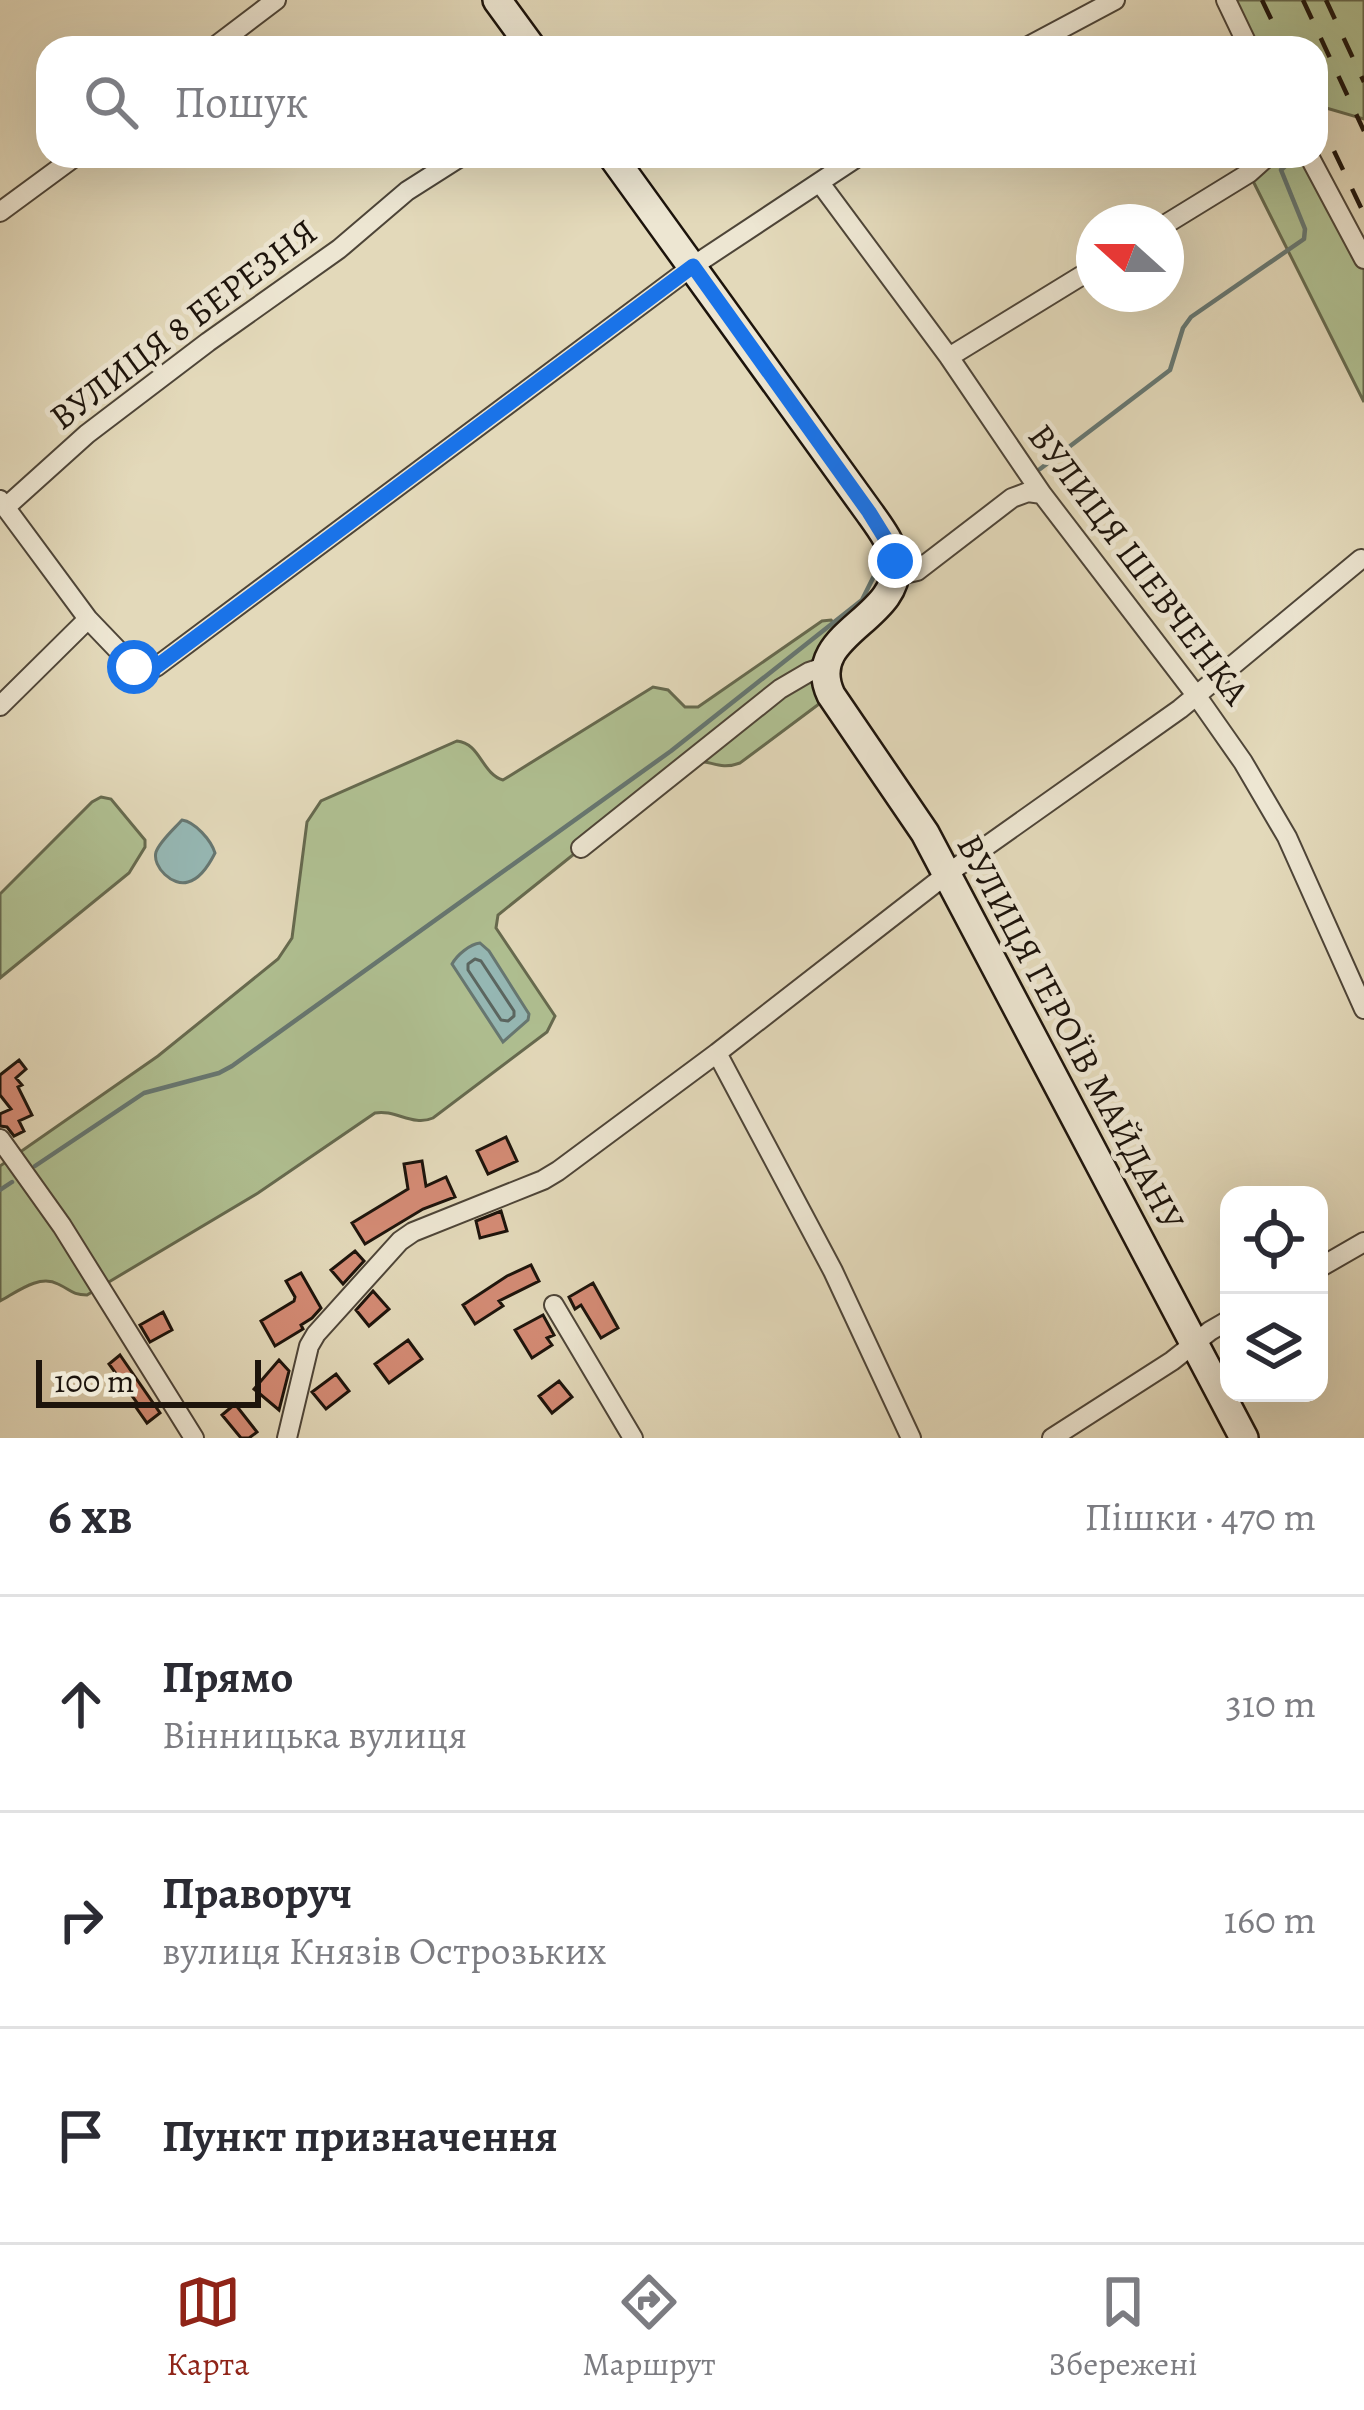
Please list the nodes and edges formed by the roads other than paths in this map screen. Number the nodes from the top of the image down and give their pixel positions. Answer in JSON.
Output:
{"nodes":[{"id":1,"x":275,"y":0,"type":"edge"},
{"id":2,"x":1115,"y":0,"type":"edge"},
{"id":3,"x":1226,"y":0,"type":"edge"},
{"id":4,"x":508,"y":4,"type":"edge"},
{"id":5,"x":228,"y":36,"type":"edge"},
{"id":6,"x":525,"y":36,"type":"edge"},
{"id":7,"x":1048,"y":36,"type":"edge"},
{"id":8,"x":1243,"y":36,"type":"edge"},
{"id":9,"x":60,"y":168,"type":"edge"},
{"id":10,"x":442,"y":168,"type":"edge"},
{"id":11,"x":621,"y":168,"type":"edge"},
{"id":12,"x":842,"y":168,"type":"edge"},
{"id":13,"x":1255,"y":168,"type":"edge"},
{"id":14,"x":1315,"y":168,"type":"edge"},
{"id":15,"x":820,"y":183,"type":"junction"},
{"id":16,"x":0,"y":212,"type":"edge"},
{"id":17,"x":1184,"y":213,"type":"edge"},
{"id":18,"x":1364,"y":259,"type":"edge"},
{"id":19,"x":693,"y":266,"type":"junction"},
{"id":20,"x":1076,"y":279,"type":"edge"},
{"id":21,"x":949,"y":357,"type":"junction"},
{"id":22,"x":1042,"y":494,"type":"junction"},
{"id":23,"x":3,"y":504,"type":"edge"},
{"id":24,"x":1361,"y":559,"type":"edge"},
{"id":25,"x":895,"y":576,"type":"junction"},
{"id":26,"x":88,"y":620,"type":"junction"},
{"id":27,"x":824,"y":667,"type":"junction"},
{"id":28,"x":1196,"y":695,"type":"junction"},
{"id":29,"x":0,"y":706,"type":"edge"},
{"id":30,"x":580,"y":848,"type":"dead end"},
{"id":31,"x":947,"y":874,"type":"junction"},
{"id":32,"x":1364,"y":1010,"type":"edge"},
{"id":33,"x":716,"y":1053,"type":"junction"},
{"id":34,"x":0,"y":1139,"type":"edge"},
{"id":35,"x":1364,"y":1242,"type":"edge"},
{"id":36,"x":1328,"y":1263,"type":"edge"},
{"id":37,"x":554,"y":1305,"type":"dead end"},
{"id":38,"x":1220,"y":1327,"type":"edge"},
{"id":39,"x":1196,"y":1344,"type":"junction"},
{"id":40,"x":194,"y":1438,"type":"edge"},
{"id":41,"x":287,"y":1438,"type":"edge"},
{"id":42,"x":633,"y":1438,"type":"edge"},
{"id":43,"x":911,"y":1438,"type":"edge"},
{"id":44,"x":1052,"y":1438,"type":"edge"},
{"id":45,"x":1244,"y":1438,"type":"edge"}],
"edges":[{"from":1,"to":5,"type":"street"},
{"from":2,"to":7,"type":"street"},
{"from":3,"to":8,"type":"street"},
{"from":4,"to":6,"type":"street"},
{"from":9,"to":16,"type":"street"},
{"from":10,"to":23,"type":"street","name":"ВУЛИЦЯ 8 БЕРЕЗНЯ"},
{"from":11,"to":19,"type":"street"},
{"from":12,"to":15,"type":"street"},
{"from":13,"to":17,"type":"street"},
{"from":14,"to":18,"type":"street"},
{"from":15,"to":19,"type":"street"},
{"from":15,"to":21,"type":"street","name":"ВУЛИЦЯ ШЕВЧЕНКА"},
{"from":19,"to":25,"type":"street"},
{"from":19,"to":26,"type":"street"},
{"from":20,"to":21,"type":"street"},
{"from":21,"to":22,"type":"street","name":"ВУЛИЦЯ ШЕВЧЕНКА"},
{"from":22,"to":25,"type":"street"},
{"from":22,"to":28,"type":"street","name":"ВУЛИЦЯ ШЕВЧЕНКА"},
{"from":23,"to":26,"type":"street"},
{"from":24,"to":28,"type":"street"},
{"from":25,"to":27,"type":"street"},
{"from":26,"to":29,"type":"street"},
{"from":27,"to":30,"type":"street"},
{"from":27,"to":31,"type":"street","name":"ВУЛИЦЯ ГЕРОЇВ МАЙДАНУ"},
{"from":28,"to":31,"type":"street"},
{"from":28,"to":32,"type":"street","name":"ВУЛИЦЯ ШЕВЧЕНКА"},
{"from":31,"to":33,"type":"street"},
{"from":31,"to":39,"type":"street","name":"ВУЛИЦЯ ГЕРОЇВ МАЙДАНУ"},
{"from":33,"to":41,"type":"street"},
{"from":33,"to":43,"type":"street"},
{"from":34,"to":40,"type":"street"},
{"from":35,"to":36,"type":"street"},
{"from":37,"to":42,"type":"street"},
{"from":38,"to":39,"type":"street"},
{"from":39,"to":44,"type":"street"},
{"from":39,"to":45,"type":"street","name":"ВУЛИЦЯ ГЕРОЇВ МАЙДАНУ"}]}
